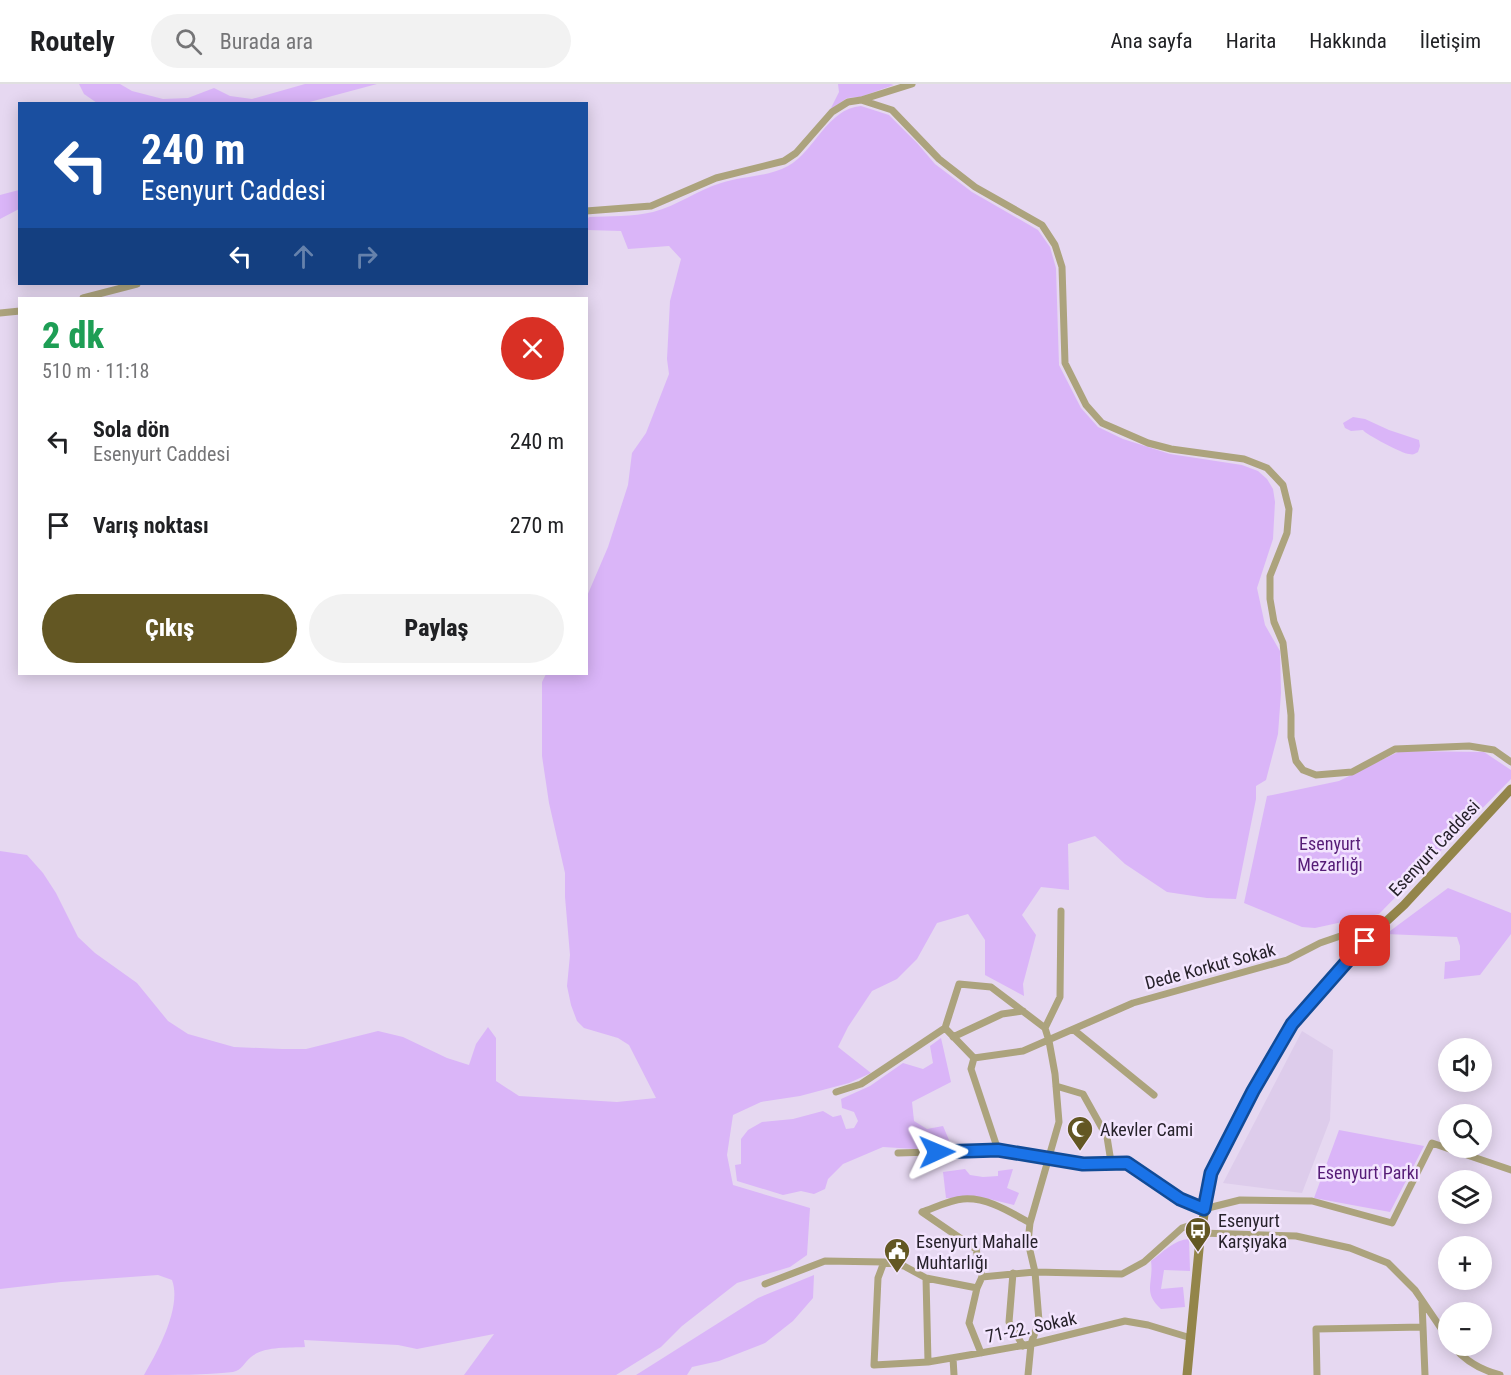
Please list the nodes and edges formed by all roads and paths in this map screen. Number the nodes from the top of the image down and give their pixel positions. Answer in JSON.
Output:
{"nodes":[{"id":1,"x":912,"y":84,"type":"edge"},
{"id":2,"x":861,"y":100,"type":"junction"},
{"id":3,"x":588,"y":211,"type":"edge"},
{"id":4,"x":133,"y":285,"type":"edge"},
{"id":5,"x":87,"y":297,"type":"edge"},
{"id":6,"x":18,"y":311,"type":"edge"},
{"id":7,"x":0,"y":313,"type":"edge"},
{"id":8,"x":1511,"y":762,"type":"edge"},
{"id":9,"x":1511,"y":789,"type":"edge"},
{"id":10,"x":1061,"y":911,"type":"dead end"},
{"id":11,"x":1380,"y":928,"type":"junction"},
{"id":12,"x":1023,"y":1011,"type":"junction"},
{"id":13,"x":945,"y":1028,"type":"junction"},
{"id":14,"x":1045,"y":1028,"type":"junction"},
{"id":15,"x":1074,"y":1030,"type":"junction"},
{"id":16,"x":953,"y":1037,"type":"junction"},
{"id":17,"x":1049,"y":1041,"type":"junction"},
{"id":18,"x":974,"y":1058,"type":"junction"},
{"id":19,"x":1056,"y":1086,"type":"junction"},
{"id":20,"x":836,"y":1092,"type":"dead end"},
{"id":21,"x":1154,"y":1095,"type":"dead end"},
{"id":22,"x":998,"y":1150,"type":"junction"},
{"id":23,"x":898,"y":1153,"type":"dead end"},
{"id":24,"x":1050,"y":1158,"type":"junction"},
{"id":25,"x":1111,"y":1162,"type":"junction"},
{"id":26,"x":1511,"y":1170,"type":"edge"},
{"id":27,"x":1204,"y":1209,"type":"junction"},
{"id":28,"x":1203,"y":1221,"type":"junction"},
{"id":29,"x":1030,"y":1223,"type":"junction"},
{"id":30,"x":1201,"y":1233,"type":"junction"},
{"id":31,"x":884,"y":1262,"type":"junction"},
{"id":32,"x":1035,"y":1272,"type":"junction"},
{"id":33,"x":1013,"y":1273,"type":"junction"},
{"id":34,"x":982,"y":1277,"type":"junction"},
{"id":35,"x":926,"y":1278,"type":"junction"},
{"id":36,"x":765,"y":1284,"type":"dead end"},
{"id":37,"x":977,"y":1288,"type":"junction"},
{"id":38,"x":1422,"y":1300,"type":"junction"},
{"id":39,"x":1438,"y":1324,"type":"edge"},
{"id":40,"x":1423,"y":1327,"type":"junction"},
{"id":41,"x":1191,"y":1338,"type":"junction"},
{"id":42,"x":1031,"y":1344,"type":"junction"},
{"id":43,"x":1023,"y":1346,"type":"junction"},
{"id":44,"x":981,"y":1353,"type":"junction"},
{"id":45,"x":1462,"y":1356,"type":"edge"},
{"id":46,"x":952,"y":1358,"type":"junction"},
{"id":47,"x":928,"y":1362,"type":"junction"},
{"id":48,"x":954,"y":1375,"type":"edge"},
{"id":49,"x":1028,"y":1375,"type":"edge"},
{"id":50,"x":1187,"y":1375,"type":"edge"},
{"id":51,"x":1317,"y":1375,"type":"edge"},
{"id":52,"x":1425,"y":1375,"type":"edge"},
{"id":53,"x":1500,"y":1375,"type":"edge"}],
"edges":[{"from":1,"to":2,"type":"street"},
{"from":2,"to":3,"type":"street"},
{"from":2,"to":8,"type":"street"},
{"from":4,"to":5,"type":"street"},
{"from":6,"to":7,"type":"street"},
{"from":9,"to":11,"type":"street","name":"Esenyurt Caddesi"},
{"from":10,"to":14,"type":"street"},
{"from":11,"to":15,"type":"street","name":"Dede Korkut Sokak"},
{"from":11,"to":27,"type":"street","name":"Esenyurt Caddesi"},
{"from":12,"to":13,"type":"street"},
{"from":12,"to":14,"type":"street"},
{"from":12,"to":16,"type":"street"},
{"from":13,"to":16,"type":"street"},
{"from":13,"to":20,"type":"street"},
{"from":14,"to":17,"type":"street"},
{"from":15,"to":17,"type":"street","name":"Dede Korkut Sokak"},
{"from":15,"to":21,"type":"street"},
{"from":16,"to":18,"type":"street"},
{"from":17,"to":18,"type":"street","name":"Dede Korkut Sokak"},
{"from":17,"to":19,"type":"street"},
{"from":18,"to":22,"type":"street"},
{"from":19,"to":24,"type":"street"},
{"from":19,"to":25,"type":"street"},
{"from":22,"to":23,"type":"street"},
{"from":22,"to":24,"type":"street"},
{"from":24,"to":25,"type":"street"},
{"from":24,"to":29,"type":"street"},
{"from":25,"to":27,"type":"street"},
{"from":26,"to":27,"type":"street"},
{"from":27,"to":28,"type":"street","name":"Esenyurt Caddesi"},
{"from":28,"to":30,"type":"street","name":"Esenyurt Caddesi"},
{"from":28,"to":32,"type":"street"},
{"from":29,"to":32,"type":"street"},
{"from":29,"to":34,"type":"street"},
{"from":30,"to":38,"type":"street"},
{"from":30,"to":41,"type":"street","name":"Esenyurt Caddesi"},
{"from":31,"to":35,"type":"street"},
{"from":31,"to":36,"type":"street"},
{"from":31,"to":47,"type":"street","name":"71-22. Sokak"},
{"from":32,"to":33,"type":"street"},
{"from":32,"to":42,"type":"street"},
{"from":33,"to":34,"type":"street"},
{"from":33,"to":43,"type":"street"},
{"from":34,"to":37,"type":"street"},
{"from":35,"to":37,"type":"street"},
{"from":35,"to":47,"type":"street"},
{"from":37,"to":44,"type":"street"},
{"from":38,"to":39,"type":"street"},
{"from":38,"to":40,"type":"street"},
{"from":40,"to":51,"type":"street"},
{"from":40,"to":52,"type":"street"},
{"from":41,"to":42,"type":"street","name":"71-22. Sokak"},
{"from":41,"to":50,"type":"street","name":"Esenyurt Caddesi"},
{"from":42,"to":43,"type":"street","name":"71-22. Sokak"},
{"from":42,"to":49,"type":"street"},
{"from":43,"to":44,"type":"street","name":"71-22. Sokak"},
{"from":44,"to":46,"type":"street","name":"71-22. Sokak"},
{"from":45,"to":53,"type":"street"},
{"from":46,"to":47,"type":"street","name":"71-22. Sokak"},
{"from":46,"to":48,"type":"street"}]}
